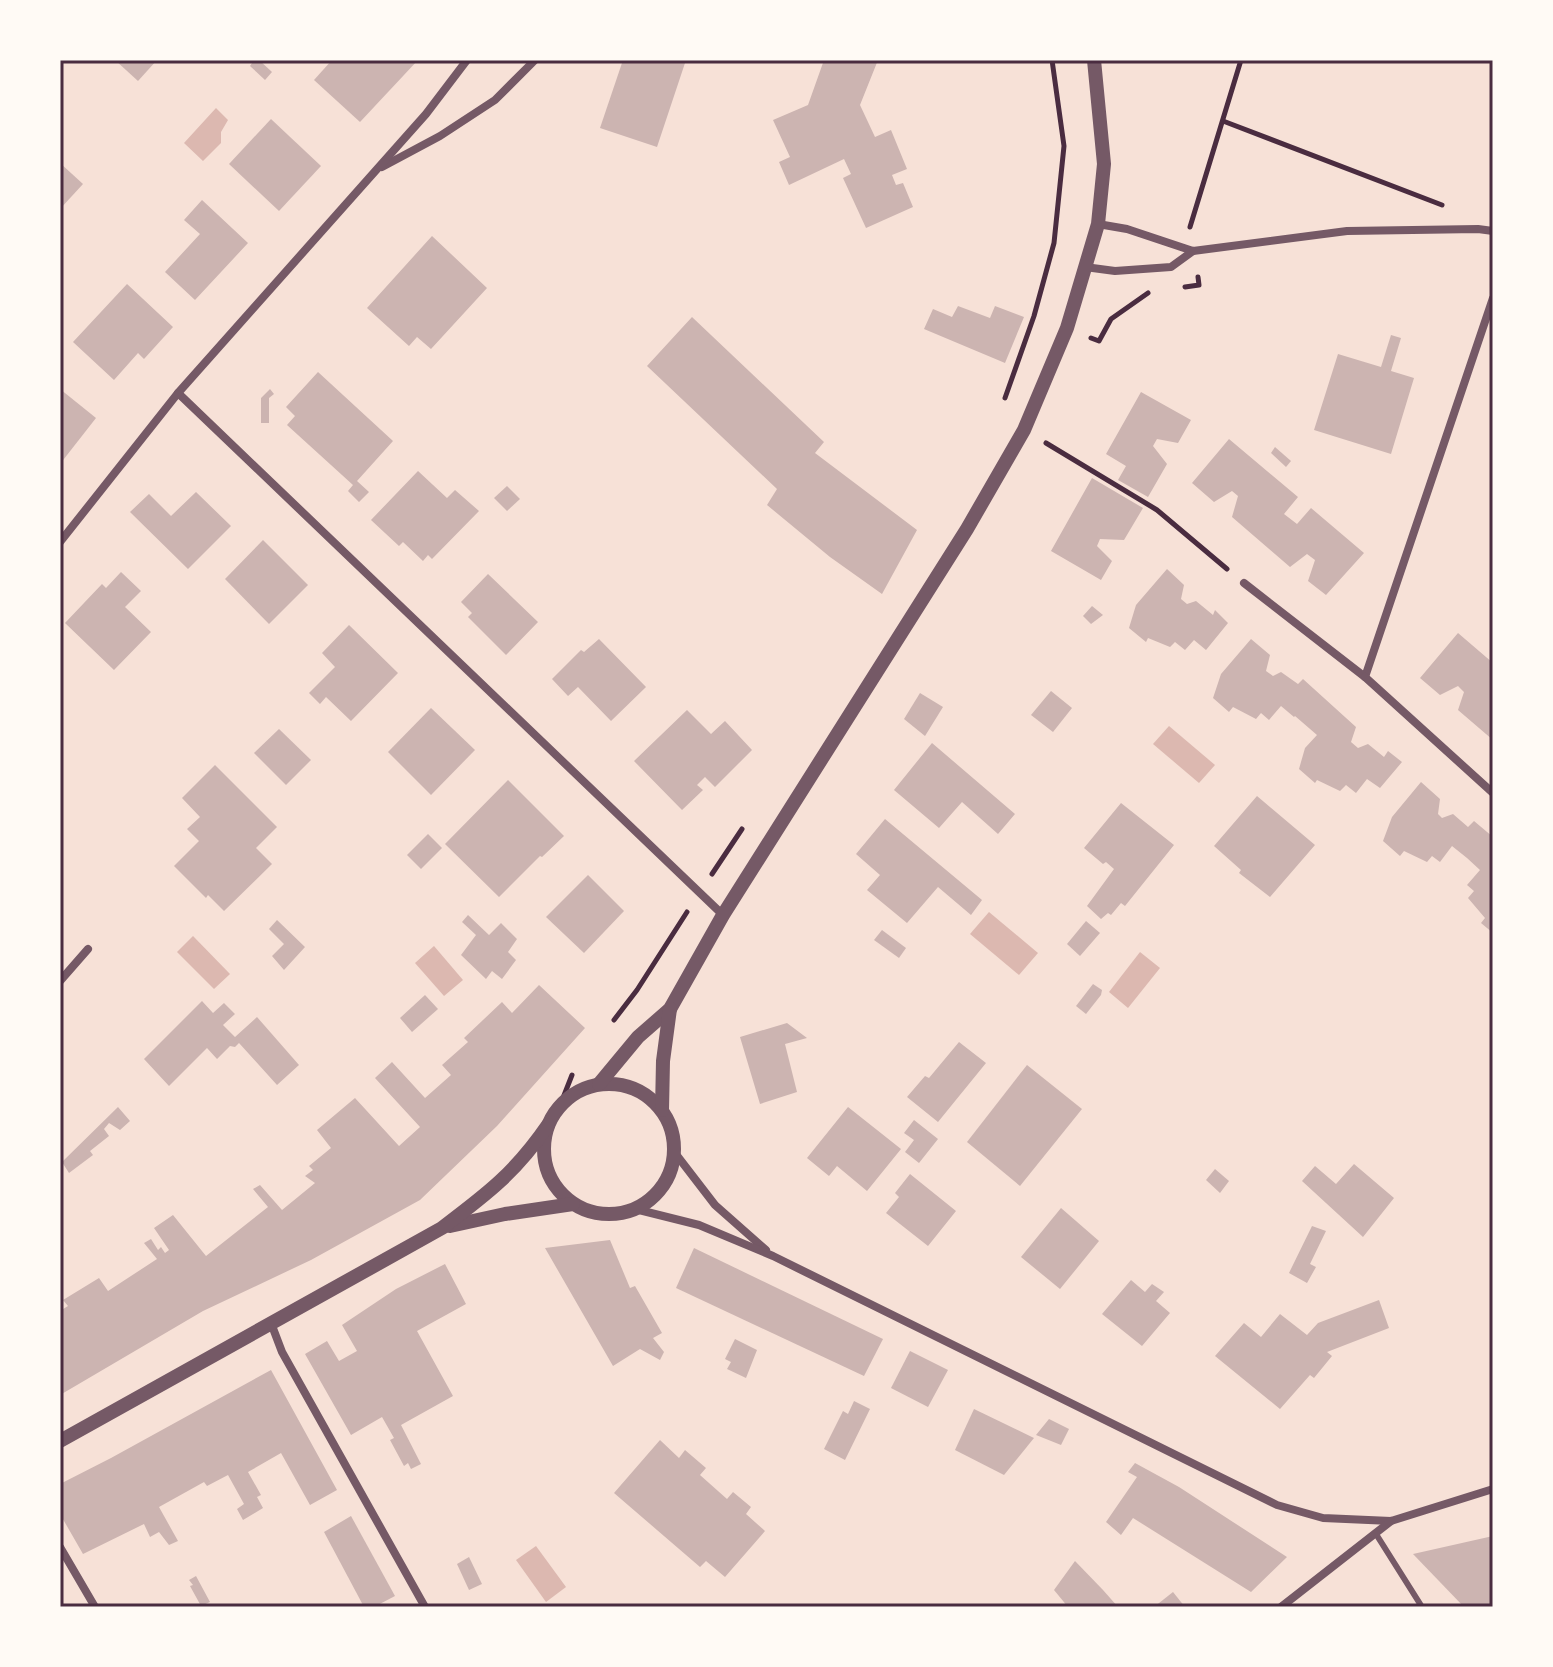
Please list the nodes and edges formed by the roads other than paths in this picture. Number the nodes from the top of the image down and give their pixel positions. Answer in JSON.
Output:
{"nodes":[{"id":1,"x":467,"y":60,"type":"edge"},
{"id":2,"x":535,"y":60,"type":"edge"},
{"id":3,"x":1094,"y":60,"type":"edge"},
{"id":4,"x":374,"y":171,"type":"junction"},
{"id":5,"x":1098,"y":224,"type":"junction"},
{"id":6,"x":1493,"y":231,"type":"edge"},
{"id":7,"x":1193,"y":251,"type":"junction"},
{"id":8,"x":1085,"y":267,"type":"junction"},
{"id":9,"x":1493,"y":298,"type":"edge"},
{"id":10,"x":178,"y":393,"type":"junction"},
{"id":11,"x":60,"y":542,"type":"edge"},
{"id":12,"x":1244,"y":583,"type":"road end"},
{"id":13,"x":1365,"y":677,"type":"junction"},
{"id":14,"x":1493,"y":793,"type":"edge"},
{"id":15,"x":723,"y":915,"type":"junction"},
{"id":16,"x":88,"y":949,"type":"dead end"},
{"id":17,"x":60,"y":981,"type":"edge"},
{"id":18,"x":670,"y":1009,"type":"junction"},
{"id":19,"x":599,"y":1084,"type":"junction"},
{"id":20,"x":662,"y":1110,"type":"junction"},
{"id":21,"x":548,"y":1125,"type":"junction"},
{"id":22,"x":675,"y":1153,"type":"junction"},
{"id":23,"x":573,"y":1204,"type":"junction"},
{"id":24,"x":635,"y":1209,"type":"junction"},
{"id":25,"x":442,"y":1228,"type":"junction"},
{"id":26,"x":773,"y":1256,"type":"junction"},
{"id":27,"x":270,"y":1322,"type":"junction"},
{"id":28,"x":60,"y":1441,"type":"edge"},
{"id":29,"x":1493,"y":1489,"type":"edge"},
{"id":30,"x":1391,"y":1521,"type":"junction"},
{"id":31,"x":1376,"y":1534,"type":"junction"},
{"id":32,"x":60,"y":1547,"type":"edge"},
{"id":33,"x":95,"y":1607,"type":"edge"},
{"id":34,"x":425,"y":1607,"type":"edge"},
{"id":35,"x":1281,"y":1607,"type":"edge"},
{"id":36,"x":1422,"y":1607,"type":"edge"}],
"edges":[{"from":1,"to":4,"type":"street"},
{"from":2,"to":4,"type":"street"},
{"from":3,"to":5,"type":"street"},
{"from":4,"to":10,"type":"street"},
{"from":5,"to":7,"type":"street"},
{"from":5,"to":8,"type":"street"},
{"from":6,"to":7,"type":"street"},
{"from":7,"to":8,"type":"street"},
{"from":8,"to":15,"type":"street"},
{"from":9,"to":13,"type":"street"},
{"from":10,"to":11,"type":"street"},
{"from":10,"to":15,"type":"street"},
{"from":12,"to":13,"type":"street"},
{"from":13,"to":14,"type":"street"},
{"from":15,"to":18,"type":"street"},
{"from":16,"to":17,"type":"street"},
{"from":18,"to":19,"type":"street"},
{"from":18,"to":20,"type":"street"},
{"from":19,"to":20,"type":"street"},
{"from":19,"to":21,"type":"street"},
{"from":20,"to":22,"type":"street"},
{"from":21,"to":23,"type":"street"},
{"from":21,"to":25,"type":"street"},
{"from":22,"to":24,"type":"street"},
{"from":22,"to":26,"type":"street"},
{"from":23,"to":24,"type":"street"},
{"from":23,"to":25,"type":"street"},
{"from":24,"to":26,"type":"street"},
{"from":25,"to":27,"type":"street"},
{"from":26,"to":30,"type":"street"},
{"from":27,"to":28,"type":"street"},
{"from":27,"to":34,"type":"street"},
{"from":29,"to":30,"type":"street"},
{"from":30,"to":31,"type":"street"},
{"from":31,"to":35,"type":"street"},
{"from":31,"to":36,"type":"lane"},
{"from":32,"to":33,"type":"street"}]}
